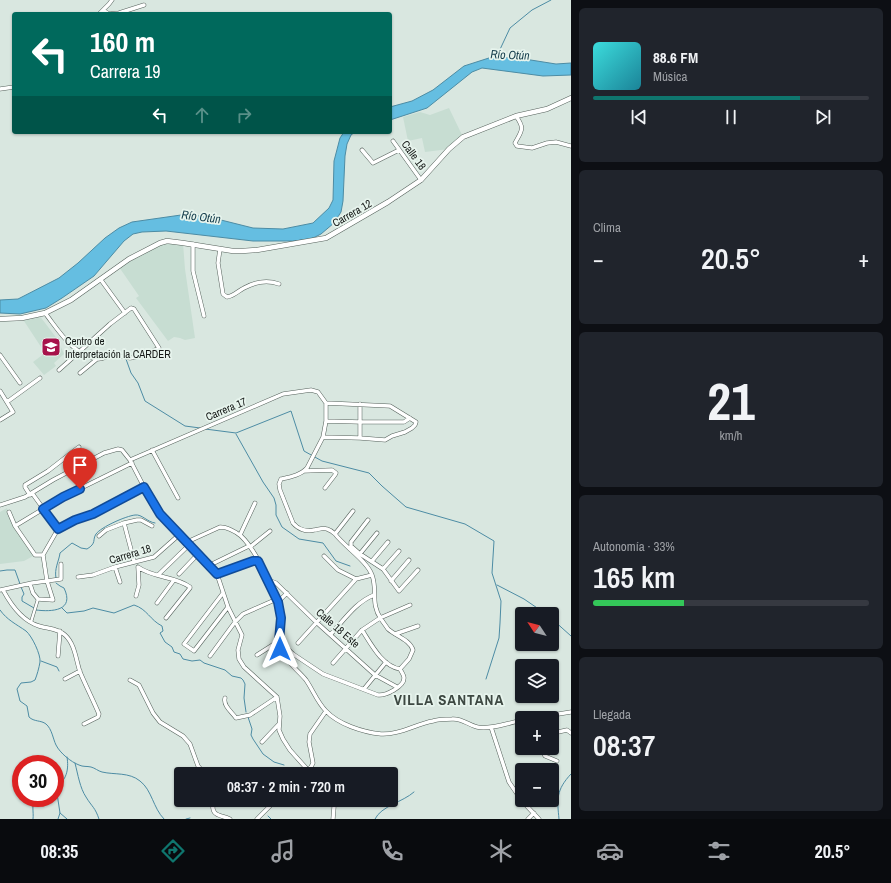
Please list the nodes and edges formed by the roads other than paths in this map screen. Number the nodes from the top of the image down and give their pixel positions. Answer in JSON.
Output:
{"nodes":[{"id":1,"x":112,"y":0,"type":"edge"},
{"id":2,"x":144,"y":5,"type":"dead end"},
{"id":3,"x":103,"y":10,"type":"joint"},
{"id":4,"x":106,"y":12,"type":"edge"},
{"id":5,"x":125,"y":12,"type":"edge"},
{"id":6,"x":12,"y":87,"type":"edge"},
{"id":7,"x":0,"y":89,"type":"edge"},
{"id":8,"x":571,"y":98,"type":"edge"},
{"id":9,"x":516,"y":116,"type":"junction"},
{"id":10,"x":393,"y":141,"type":"dead end"},
{"id":11,"x":571,"y":146,"type":"edge"},
{"id":12,"x":362,"y":150,"type":"dead end"},
{"id":13,"x":399,"y":150,"type":"junction"},
{"id":14,"x":421,"y":180,"type":"junction"},
{"id":15,"x":193,"y":244,"type":"junction"},
{"id":16,"x":220,"y":249,"type":"junction"},
{"id":17,"x":101,"y":280,"type":"junction"},
{"id":18,"x":279,"y":284,"type":"dead end"},
{"id":19,"x":45,"y":313,"type":"junction"},
{"id":20,"x":124,"y":313,"type":"junction"},
{"id":21,"x":204,"y":316,"type":"dead end"},
{"id":22,"x":0,"y":319,"type":"edge"},
{"id":23,"x":79,"y":351,"type":"junction"},
{"id":24,"x":0,"y":355,"type":"edge"},
{"id":25,"x":97,"y":359,"type":"junction"},
{"id":26,"x":59,"y":370,"type":"dead end"},
{"id":27,"x":80,"y":373,"type":"dead end"},
{"id":28,"x":40,"y":378,"type":"dead end"},
{"id":29,"x":20,"y":383,"type":"dead end"},
{"id":30,"x":0,"y":392,"type":"edge"},
{"id":31,"x":7,"y":402,"type":"junction"},
{"id":32,"x":326,"y":403,"type":"junction"},
{"id":33,"x":360,"y":404,"type":"junction"},
{"id":34,"x":410,"y":418,"type":"junction"},
{"id":35,"x":0,"y":420,"type":"edge"},
{"id":36,"x":326,"y":421,"type":"junction"},
{"id":37,"x":360,"y":422,"type":"junction"},
{"id":38,"x":323,"y":438,"type":"junction"},
{"id":39,"x":360,"y":438,"type":"junction"},
{"id":40,"x":79,"y":446,"type":"dead end"},
{"id":41,"x":152,"y":450,"type":"junction"},
{"id":42,"x":131,"y":462,"type":"junction"},
{"id":43,"x":304,"y":471,"type":"junction"},
{"id":44,"x":144,"y":487,"type":"junction"},
{"id":45,"x":325,"y":488,"type":"dead end"},
{"id":46,"x":31,"y":494,"type":"junction"},
{"id":47,"x":178,"y":498,"type":"dead end"},
{"id":48,"x":255,"y":503,"type":"dead end"},
{"id":49,"x":0,"y":505,"type":"edge"},
{"id":50,"x":43,"y":509,"type":"junction"},
{"id":51,"x":353,"y":511,"type":"dead end"},
{"id":52,"x":9,"y":512,"type":"dead end"},
{"id":53,"x":368,"y":520,"type":"dead end"},
{"id":54,"x":124,"y":523,"type":"junction"},
{"id":55,"x":15,"y":526,"type":"junction"},
{"id":56,"x":152,"y":526,"type":"dead end"},
{"id":57,"x":58,"y":529,"type":"junction"},
{"id":58,"x":270,"y":531,"type":"dead end"},
{"id":59,"x":377,"y":533,"type":"dead end"},
{"id":60,"x":180,"y":534,"type":"junction"},
{"id":61,"x":335,"y":534,"type":"junction"},
{"id":62,"x":240,"y":535,"type":"junction"},
{"id":63,"x":99,"y":536,"type":"dead end"},
{"id":64,"x":388,"y":542,"type":"dead end"},
{"id":65,"x":188,"y":543,"type":"junction"},
{"id":66,"x":250,"y":546,"type":"junction"},
{"id":67,"x":398,"y":551,"type":"dead end"},
{"id":68,"x":198,"y":554,"type":"junction"},
{"id":69,"x":43,"y":556,"type":"junction"},
{"id":70,"x":324,"y":556,"type":"dead end"},
{"id":71,"x":359,"y":556,"type":"junction"},
{"id":72,"x":409,"y":560,"type":"dead end"},
{"id":73,"x":258,"y":561,"type":"junction"},
{"id":74,"x":372,"y":561,"type":"junction"},
{"id":75,"x":134,"y":562,"type":"junction"},
{"id":76,"x":61,"y":564,"type":"dead end"},
{"id":77,"x":208,"y":566,"type":"junction"},
{"id":78,"x":115,"y":567,"type":"junction"},
{"id":79,"x":383,"y":569,"type":"junction"},
{"id":80,"x":418,"y":570,"type":"dead end"},
{"id":81,"x":179,"y":574,"type":"dead end"},
{"id":82,"x":217,"y":574,"type":"junction"},
{"id":83,"x":158,"y":575,"type":"junction"},
{"id":84,"x":372,"y":575,"type":"junction"},
{"id":85,"x":78,"y":577,"type":"dead end"},
{"id":86,"x":356,"y":579,"type":"junction"},
{"id":87,"x":174,"y":580,"type":"junction"},
{"id":88,"x":268,"y":580,"type":"junction"},
{"id":89,"x":47,"y":581,"type":"junction"},
{"id":90,"x":391,"y":581,"type":"junction"},
{"id":91,"x":120,"y":582,"type":"dead end"},
{"id":92,"x":30,"y":584,"type":"junction"},
{"id":93,"x":1,"y":590,"type":"edge"},
{"id":94,"x":223,"y":593,"type":"junction"},
{"id":95,"x":287,"y":593,"type":"junction"},
{"id":96,"x":374,"y":595,"type":"junction"},
{"id":97,"x":136,"y":596,"type":"dead end"},
{"id":98,"x":38,"y":599,"type":"junction"},
{"id":99,"x":278,"y":601,"type":"junction"},
{"id":100,"x":157,"y":603,"type":"dead end"},
{"id":101,"x":410,"y":605,"type":"dead end"},
{"id":102,"x":228,"y":607,"type":"junction"},
{"id":103,"x":166,"y":618,"type":"dead end"},
{"id":104,"x":380,"y":618,"type":"junction"},
{"id":105,"x":235,"y":622,"type":"junction"},
{"id":106,"x":316,"y":622,"type":"junction"},
{"id":107,"x":31,"y":623,"type":"junction"},
{"id":108,"x":418,"y":626,"type":"dead end"},
{"id":109,"x":362,"y":630,"type":"junction"},
{"id":110,"x":60,"y":631,"type":"junction"},
{"id":111,"x":331,"y":634,"type":"junction"},
{"id":112,"x":395,"y":634,"type":"junction"},
{"id":113,"x":279,"y":641,"type":"junction"},
{"id":114,"x":298,"y":643,"type":"dead end"},
{"id":115,"x":346,"y":648,"type":"junction"},
{"id":116,"x":257,"y":654,"type":"dead end"},
{"id":117,"x":58,"y":656,"type":"dead end"},
{"id":118,"x":210,"y":656,"type":"dead end"},
{"id":119,"x":386,"y":662,"type":"junction"},
{"id":120,"x":333,"y":663,"type":"dead end"},
{"id":121,"x":400,"y":669,"type":"junction"},
{"id":122,"x":80,"y":671,"type":"junction"},
{"id":123,"x":376,"y":674,"type":"junction"},
{"id":124,"x":65,"y":679,"type":"dead end"},
{"id":125,"x":130,"y":680,"type":"dead end"},
{"id":126,"x":397,"y":687,"type":"junction"},
{"id":127,"x":364,"y":689,"type":"junction"},
{"id":128,"x":277,"y":697,"type":"junction"},
{"id":129,"x":225,"y":698,"type":"dead end"},
{"id":130,"x":326,"y":711,"type":"junction"},
{"id":131,"x":571,"y":712,"type":"edge"},
{"id":132,"x":559,"y":714,"type":"edge"},
{"id":133,"x":515,"y":722,"type":"edge"},
{"id":134,"x":84,"y":724,"type":"dead end"},
{"id":135,"x":279,"y":724,"type":"junction"},
{"id":136,"x":490,"y":727,"type":"junction"},
{"id":137,"x":559,"y":732,"type":"edge"},
{"id":138,"x":571,"y":733,"type":"edge"},
{"id":139,"x":262,"y":742,"type":"dead end"},
{"id":140,"x":544,"y":755,"type":"edge"},
{"id":141,"x":557,"y":761,"type":"dead end"},
{"id":142,"x":199,"y":767,"type":"edge"},
{"id":143,"x":302,"y":767,"type":"edge"},
{"id":144,"x":311,"y":767,"type":"edge"},
{"id":145,"x":213,"y":807,"type":"edge"},
{"id":146,"x":269,"y":807,"type":"edge"},
{"id":147,"x":334,"y":807,"type":"edge"},
{"id":148,"x":534,"y":813,"type":"junction"},
{"id":149,"x":230,"y":819,"type":"edge"},
{"id":150,"x":257,"y":819,"type":"edge"},
{"id":151,"x":333,"y":819,"type":"edge"},
{"id":152,"x":528,"y":819,"type":"edge"},
{"id":153,"x":539,"y":819,"type":"edge"}],
"edges":[{"from":1,"to":3,"type":"street"},
{"from":2,"to":5,"type":"street"},
{"from":3,"to":4,"type":"street"},
{"from":6,"to":7,"type":"street"},
{"from":8,"to":9,"type":"street","name":"Carrera 12"},
{"from":9,"to":11,"type":"street"},
{"from":9,"to":14,"type":"street","name":"Carrera 12"},
{"from":10,"to":13,"type":"street","name":"Calle 18"},
{"from":12,"to":13,"type":"street"},
{"from":13,"to":14,"type":"street","name":"Calle 18"},
{"from":14,"to":16,"type":"street","name":"Carrera 12"},
{"from":15,"to":16,"type":"street","name":"Carrera 12"},
{"from":15,"to":17,"type":"street","name":"Carrera 12"},
{"from":15,"to":21,"type":"street"},
{"from":16,"to":18,"type":"street"},
{"from":17,"to":19,"type":"street","name":"Carrera 12"},
{"from":17,"to":20,"type":"street"},
{"from":19,"to":22,"type":"street","name":"Carrera 12"},
{"from":19,"to":23,"type":"street"},
{"from":20,"to":23,"type":"street"},
{"from":20,"to":25,"type":"street"},
{"from":23,"to":25,"type":"street"},
{"from":23,"to":26,"type":"street"},
{"from":24,"to":29,"type":"street"},
{"from":25,"to":27,"type":"street"},
{"from":28,"to":31,"type":"street"},
{"from":30,"to":31,"type":"street"},
{"from":31,"to":35,"type":"street"},
{"from":32,"to":33,"type":"street"},
{"from":32,"to":36,"type":"street"},
{"from":32,"to":41,"type":"street","name":"Carrera 17"},
{"from":33,"to":34,"type":"street"},
{"from":33,"to":37,"type":"street"},
{"from":34,"to":37,"type":"street"},
{"from":34,"to":39,"type":"street"},
{"from":36,"to":37,"type":"street"},
{"from":36,"to":38,"type":"street"},
{"from":37,"to":39,"type":"street"},
{"from":38,"to":39,"type":"street"},
{"from":38,"to":43,"type":"street"},
{"from":40,"to":46,"type":"street"},
{"from":41,"to":42,"type":"street","name":"Carrera 17"},
{"from":41,"to":47,"type":"street"},
{"from":42,"to":44,"type":"street"},
{"from":42,"to":46,"type":"street"},
{"from":42,"to":50,"type":"street","name":"Carrera 17"},
{"from":43,"to":45,"type":"street"},
{"from":43,"to":61,"type":"street"},
{"from":44,"to":57,"type":"street"},
{"from":44,"to":60,"type":"street"},
{"from":46,"to":49,"type":"street"},
{"from":46,"to":50,"type":"street"},
{"from":48,"to":62,"type":"street"},
{"from":50,"to":55,"type":"street","name":"Carrera 17"},
{"from":50,"to":57,"type":"street"},
{"from":51,"to":61,"type":"street"},
{"from":52,"to":55,"type":"street"},
{"from":53,"to":71,"type":"street"},
{"from":54,"to":56,"type":"street"},
{"from":54,"to":63,"type":"street"},
{"from":54,"to":75,"type":"street"},
{"from":55,"to":69,"type":"street"},
{"from":57,"to":69,"type":"street"},
{"from":58,"to":66,"type":"street"},
{"from":59,"to":71,"type":"street"},
{"from":60,"to":65,"type":"street"},
{"from":60,"to":75,"type":"street","name":"Carrera 18"},
{"from":61,"to":71,"type":"street"},
{"from":62,"to":65,"type":"street"},
{"from":62,"to":66,"type":"street"},
{"from":64,"to":74,"type":"street"},
{"from":65,"to":68,"type":"street"},
{"from":65,"to":83,"type":"street"},
{"from":66,"to":73,"type":"street"},
{"from":66,"to":77,"type":"street"},
{"from":67,"to":79,"type":"street"},
{"from":68,"to":77,"type":"street"},
{"from":68,"to":81,"type":"street"},
{"from":69,"to":89,"type":"street"},
{"from":70,"to":86,"type":"street"},
{"from":71,"to":74,"type":"street"},
{"from":71,"to":84,"type":"street"},
{"from":72,"to":90,"type":"street"},
{"from":73,"to":82,"type":"street"},
{"from":73,"to":88,"type":"street"},
{"from":74,"to":79,"type":"street"},
{"from":75,"to":78,"type":"street","name":"Carrera 18"},
{"from":76,"to":89,"type":"street"},
{"from":77,"to":82,"type":"street"},
{"from":78,"to":85,"type":"street","name":"Carrera 18"},
{"from":78,"to":91,"type":"street"},
{"from":79,"to":90,"type":"street"},
{"from":80,"to":90,"type":"street"},
{"from":82,"to":94,"type":"street"},
{"from":83,"to":87,"type":"street"},
{"from":83,"to":97,"type":"street"},
{"from":84,"to":86,"type":"street"},
{"from":84,"to":96,"type":"street"},
{"from":86,"to":106,"type":"street"},
{"from":87,"to":100,"type":"street"},
{"from":87,"to":103,"type":"street"},
{"from":88,"to":95,"type":"street","name":"Calle 18 Este"},
{"from":88,"to":99,"type":"street"},
{"from":89,"to":92,"type":"street"},
{"from":89,"to":98,"type":"street"},
{"from":92,"to":93,"type":"street"},
{"from":92,"to":98,"type":"street"},
{"from":93,"to":107,"type":"street"},
{"from":94,"to":102,"type":"street"},
{"from":94,"to":102,"type":"street"},
{"from":95,"to":99,"type":"street"},
{"from":95,"to":106,"type":"street","name":"Calle 18 Este"},
{"from":96,"to":104,"type":"street"},
{"from":96,"to":111,"type":"street"},
{"from":98,"to":107,"type":"street"},
{"from":99,"to":105,"type":"street"},
{"from":99,"to":113,"type":"street"},
{"from":101,"to":104,"type":"street"},
{"from":102,"to":105,"type":"street"},
{"from":104,"to":109,"type":"street"},
{"from":104,"to":112,"type":"street"},
{"from":105,"to":118,"type":"street"},
{"from":105,"to":128,"type":"street"},
{"from":106,"to":111,"type":"street","name":"Calle 18 Este"},
{"from":106,"to":114,"type":"street"},
{"from":107,"to":110,"type":"street"},
{"from":108,"to":112,"type":"street"},
{"from":109,"to":115,"type":"street"},
{"from":109,"to":119,"type":"street"},
{"from":110,"to":117,"type":"street"},
{"from":110,"to":122,"type":"street"},
{"from":111,"to":115,"type":"street","name":"Calle 18 Este"},
{"from":112,"to":121,"type":"street"},
{"from":113,"to":116,"type":"street"},
{"from":113,"to":127,"type":"street"},
{"from":113,"to":130,"type":"street"},
{"from":115,"to":120,"type":"street"},
{"from":115,"to":123,"type":"street","name":"Calle 18 Este"},
{"from":119,"to":121,"type":"street"},
{"from":119,"to":123,"type":"street"},
{"from":121,"to":126,"type":"street"},
{"from":122,"to":124,"type":"street"},
{"from":122,"to":134,"type":"street"},
{"from":123,"to":126,"type":"street","name":"Calle 18 Este"},
{"from":123,"to":127,"type":"street"},
{"from":125,"to":142,"type":"street"},
{"from":126,"to":127,"type":"street"},
{"from":128,"to":129,"type":"street"},
{"from":128,"to":135,"type":"street"},
{"from":130,"to":136,"type":"street"},
{"from":130,"to":144,"type":"street"},
{"from":131,"to":132,"type":"street"},
{"from":133,"to":136,"type":"street"},
{"from":135,"to":139,"type":"street"},
{"from":135,"to":143,"type":"street"},
{"from":136,"to":148,"type":"street"},
{"from":137,"to":138,"type":"street"},
{"from":140,"to":141,"type":"street"},
{"from":145,"to":149,"type":"street"},
{"from":146,"to":150,"type":"street"},
{"from":147,"to":151,"type":"street"},
{"from":148,"to":152,"type":"street"},
{"from":148,"to":153,"type":"street"}]}
